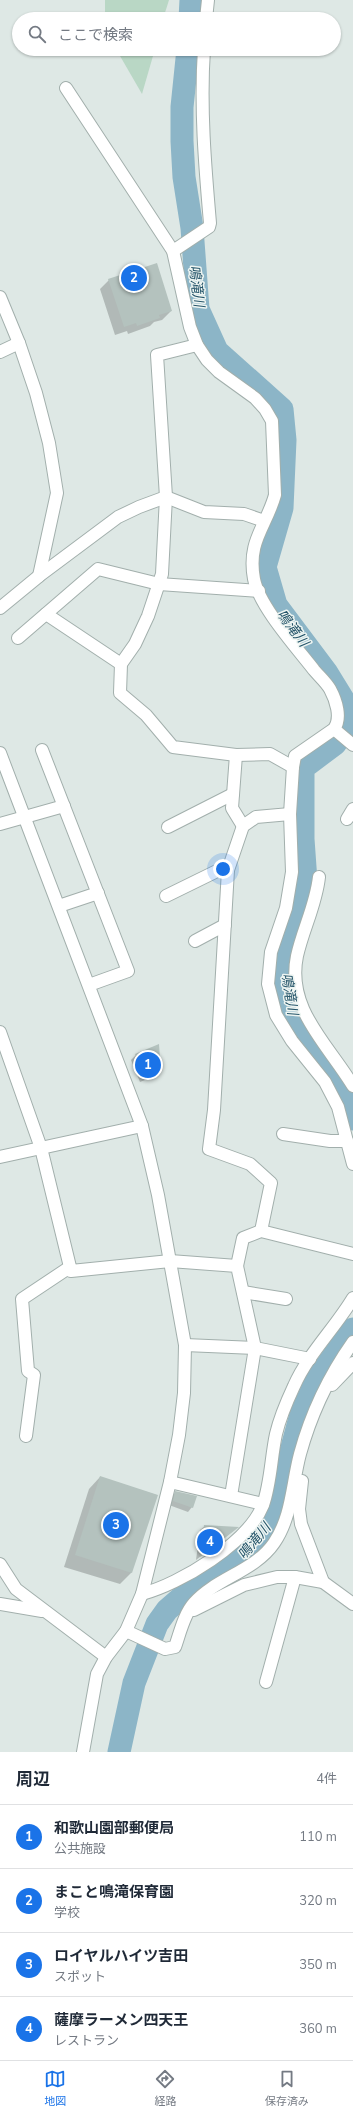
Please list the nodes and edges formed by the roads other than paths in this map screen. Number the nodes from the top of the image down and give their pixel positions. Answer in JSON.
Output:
{"nodes":[{"id":1,"x":208,"y":0,"type":"edge"},
{"id":2,"x":207,"y":12,"type":"edge"},
{"id":3,"x":204,"y":56,"type":"edge"},
{"id":4,"x":66,"y":88,"type":"dead end"},
{"id":5,"x":173,"y":252,"type":"junction"},
{"id":6,"x":0,"y":297,"type":"edge"},
{"id":7,"x":19,"y":343,"type":"junction"},
{"id":8,"x":197,"y":345,"type":"junction"},
{"id":9,"x":0,"y":352,"type":"edge"},
{"id":10,"x":166,"y":497,"type":"junction"},
{"id":11,"x":264,"y":521,"type":"junction"},
{"id":12,"x":39,"y":576,"type":"junction"},
{"id":13,"x":159,"y":584,"type":"junction"},
{"id":14,"x":259,"y":592,"type":"junction"},
{"id":15,"x":0,"y":608,"type":"edge"},
{"id":16,"x":46,"y":614,"type":"junction"},
{"id":17,"x":18,"y":638,"type":"dead end"},
{"id":18,"x":121,"y":664,"type":"junction"},
{"id":19,"x":336,"y":731,"type":"junction"},
{"id":20,"x":350,"y":743,"type":"edge"},
{"id":21,"x":42,"y":750,"type":"dead end"},
{"id":22,"x":0,"y":753,"type":"edge"},
{"id":23,"x":236,"y":755,"type":"junction"},
{"id":24,"x":292,"y":767,"type":"junction"},
{"id":25,"x":233,"y":794,"type":"junction"},
{"id":26,"x":64,"y":806,"type":"junction"},
{"id":27,"x":290,"y":814,"type":"junction"},
{"id":28,"x":25,"y":818,"type":"junction"},
{"id":29,"x":0,"y":824,"type":"edge"},
{"id":30,"x":243,"y":826,"type":"junction"},
{"id":31,"x":168,"y":827,"type":"dead end"},
{"id":32,"x":228,"y":870,"type":"junction"},
{"id":33,"x":319,"y":877,"type":"dead end"},
{"id":34,"x":98,"y":893,"type":"junction"},
{"id":35,"x":166,"y":896,"type":"dead end"},
{"id":36,"x":59,"y":906,"type":"junction"},
{"id":37,"x":225,"y":925,"type":"junction"},
{"id":38,"x":195,"y":941,"type":"dead end"},
{"id":39,"x":89,"y":985,"type":"junction"},
{"id":40,"x":0,"y":1032,"type":"edge"},
{"id":41,"x":6,"y":1066,"type":"edge"},
{"id":42,"x":353,"y":1086,"type":"edge"},
{"id":43,"x":142,"y":1126,"type":"junction"},
{"id":44,"x":283,"y":1134,"type":"dead end"},
{"id":45,"x":347,"y":1141,"type":"junction"},
{"id":46,"x":41,"y":1148,"type":"junction"},
{"id":47,"x":0,"y":1157,"type":"edge"},
{"id":48,"x":353,"y":1164,"type":"edge"},
{"id":49,"x":261,"y":1231,"type":"junction"},
{"id":50,"x":353,"y":1254,"type":"edge"},
{"id":51,"x":170,"y":1261,"type":"junction"},
{"id":52,"x":237,"y":1266,"type":"junction"},
{"id":53,"x":70,"y":1267,"type":"junction"},
{"id":54,"x":243,"y":1292,"type":"junction"},
{"id":55,"x":286,"y":1298,"type":"dead end"},
{"id":56,"x":353,"y":1298,"type":"edge"},
{"id":57,"x":353,"y":1342,"type":"edge"},
{"id":58,"x":185,"y":1345,"type":"junction"},
{"id":59,"x":256,"y":1348,"type":"junction"},
{"id":60,"x":310,"y":1359,"type":"junction"},
{"id":61,"x":353,"y":1362,"type":"edge"},
{"id":62,"x":322,"y":1396,"type":"junction"},
{"id":63,"x":26,"y":1436,"type":"dead end"},
{"id":64,"x":306,"y":1436,"type":"junction"},
{"id":65,"x":170,"y":1482,"type":"junction"},
{"id":66,"x":231,"y":1496,"type":"junction"},
{"id":67,"x":263,"y":1504,"type":"junction"},
{"id":68,"x":0,"y":1564,"type":"edge"},
{"id":69,"x":295,"y":1577,"type":"junction"},
{"id":70,"x":323,"y":1582,"type":"junction"},
{"id":71,"x":142,"y":1594,"type":"junction"},
{"id":72,"x":0,"y":1604,"type":"edge"},
{"id":73,"x":353,"y":1604,"type":"edge"},
{"id":74,"x":43,"y":1611,"type":"junction"},
{"id":75,"x":188,"y":1614,"type":"junction"},
{"id":76,"x":126,"y":1631,"type":"junction"},
{"id":77,"x":106,"y":1657,"type":"junction"},
{"id":78,"x":266,"y":1682,"type":"dead end"},
{"id":79,"x":83,"y":1752,"type":"edge"}],
"edges":[{"from":1,"to":2,"type":"street"},
{"from":3,"to":5,"type":"street"},
{"from":4,"to":5,"type":"street"},
{"from":5,"to":8,"type":"street"},
{"from":6,"to":7,"type":"street"},
{"from":7,"to":9,"type":"street"},
{"from":7,"to":12,"type":"street"},
{"from":8,"to":10,"type":"street"},
{"from":8,"to":11,"type":"street"},
{"from":10,"to":11,"type":"street"},
{"from":10,"to":12,"type":"street"},
{"from":10,"to":13,"type":"street"},
{"from":11,"to":14,"type":"street"},
{"from":12,"to":15,"type":"street"},
{"from":13,"to":14,"type":"street"},
{"from":13,"to":16,"type":"street"},
{"from":13,"to":18,"type":"street"},
{"from":14,"to":19,"type":"street"},
{"from":16,"to":17,"type":"street"},
{"from":16,"to":18,"type":"street"},
{"from":18,"to":23,"type":"street"},
{"from":19,"to":20,"type":"street"},
{"from":19,"to":24,"type":"street"},
{"from":21,"to":26,"type":"street"},
{"from":22,"to":28,"type":"street"},
{"from":23,"to":24,"type":"street"},
{"from":23,"to":25,"type":"street"},
{"from":24,"to":27,"type":"street"},
{"from":25,"to":30,"type":"street"},
{"from":25,"to":31,"type":"street"},
{"from":26,"to":28,"type":"street"},
{"from":26,"to":34,"type":"street"},
{"from":27,"to":30,"type":"street"},
{"from":27,"to":45,"type":"street"},
{"from":28,"to":29,"type":"street"},
{"from":28,"to":36,"type":"street"},
{"from":30,"to":32,"type":"street"},
{"from":32,"to":35,"type":"street"},
{"from":32,"to":37,"type":"street"},
{"from":33,"to":42,"type":"street"},
{"from":34,"to":36,"type":"street"},
{"from":34,"to":39,"type":"street"},
{"from":36,"to":39,"type":"street"},
{"from":37,"to":38,"type":"street"},
{"from":37,"to":49,"type":"street"},
{"from":39,"to":43,"type":"street"},
{"from":40,"to":41,"type":"street"},
{"from":41,"to":46,"type":"street"},
{"from":43,"to":46,"type":"street"},
{"from":43,"to":51,"type":"street"},
{"from":44,"to":45,"type":"street"},
{"from":45,"to":48,"type":"street"},
{"from":46,"to":47,"type":"street"},
{"from":46,"to":53,"type":"street"},
{"from":49,"to":50,"type":"street"},
{"from":49,"to":52,"type":"street"},
{"from":51,"to":52,"type":"street"},
{"from":51,"to":53,"type":"street"},
{"from":51,"to":58,"type":"street"},
{"from":52,"to":54,"type":"street"},
{"from":53,"to":63,"type":"street"},
{"from":54,"to":55,"type":"street"},
{"from":54,"to":59,"type":"street"},
{"from":56,"to":60,"type":"street"},
{"from":57,"to":62,"type":"street"},
{"from":58,"to":59,"type":"street"},
{"from":58,"to":65,"type":"street"},
{"from":59,"to":60,"type":"street"},
{"from":59,"to":66,"type":"street"},
{"from":60,"to":67,"type":"street"},
{"from":61,"to":62,"type":"street"},
{"from":62,"to":64,"type":"street"},
{"from":64,"to":70,"type":"street"},
{"from":64,"to":75,"type":"street"},
{"from":65,"to":66,"type":"street"},
{"from":65,"to":71,"type":"street"},
{"from":66,"to":67,"type":"street"},
{"from":67,"to":71,"type":"street"},
{"from":68,"to":74,"type":"street"},
{"from":69,"to":70,"type":"street"},
{"from":69,"to":75,"type":"street"},
{"from":69,"to":78,"type":"street"},
{"from":70,"to":73,"type":"street"},
{"from":71,"to":76,"type":"street"},
{"from":72,"to":74,"type":"street"},
{"from":74,"to":77,"type":"street"},
{"from":75,"to":76,"type":"street"},
{"from":76,"to":77,"type":"street"},
{"from":77,"to":79,"type":"street"}]}
